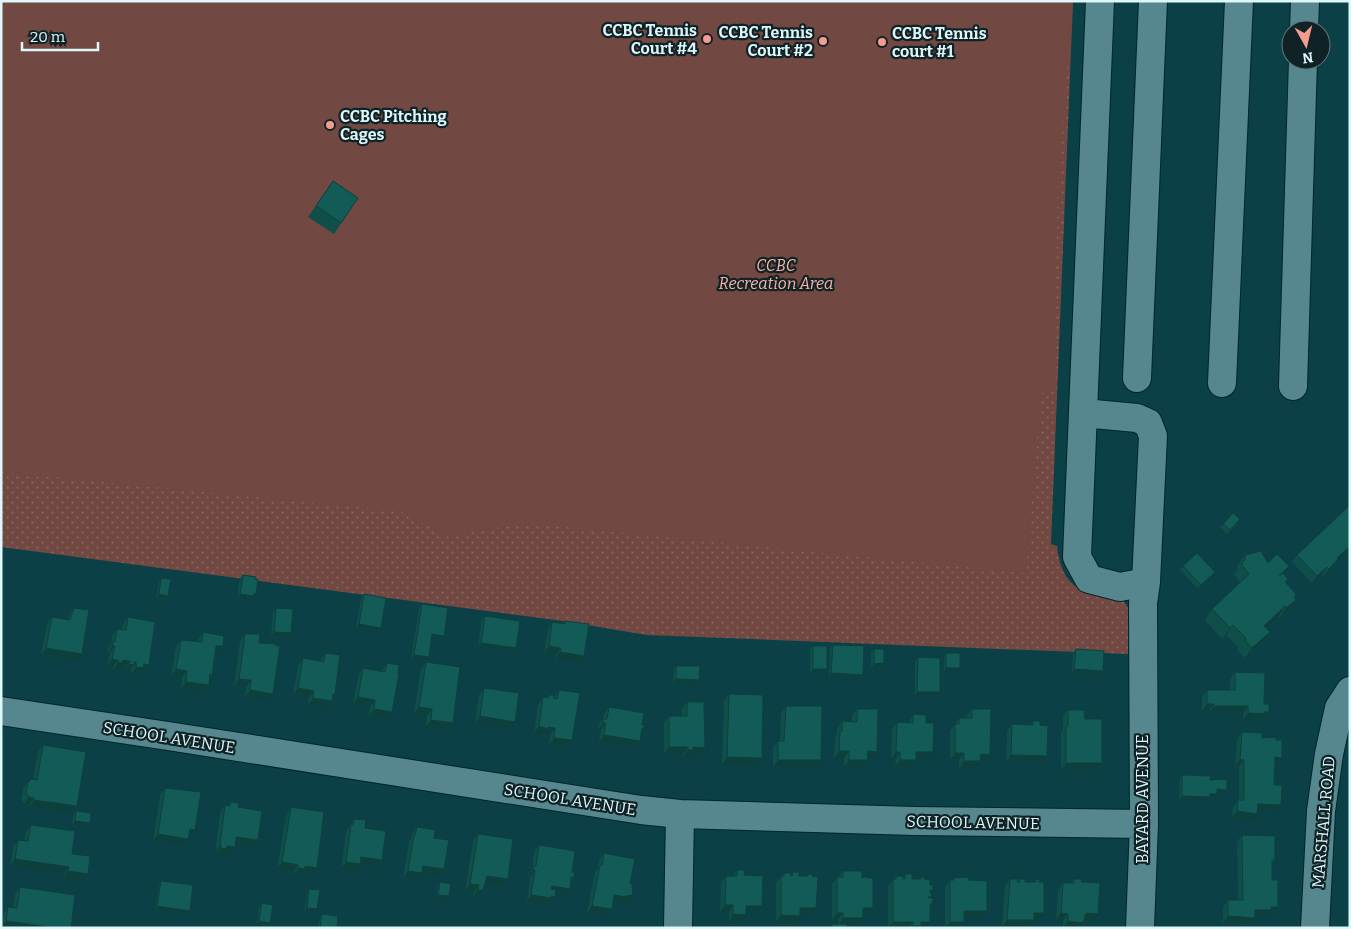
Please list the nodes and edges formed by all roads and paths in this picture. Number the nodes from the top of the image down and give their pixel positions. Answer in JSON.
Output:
{"nodes":[{"id":1,"x":1100,"y":1,"type":"edge"},
{"id":2,"x":1153,"y":1,"type":"edge"},
{"id":3,"x":1239,"y":1,"type":"edge"},
{"id":4,"x":1305,"y":1,"type":"edge"},
{"id":5,"x":1304,"y":20,"type":"edge"},
{"id":6,"x":1303,"y":70,"type":"edge"},
{"id":7,"x":1137,"y":378,"type":"dead end"},
{"id":8,"x":1222,"y":383,"type":"dead end"},
{"id":9,"x":1293,"y":386,"type":"dead end"},
{"id":10,"x":1083,"y":413,"type":"junction"},
{"id":11,"x":1146,"y":582,"type":"junction"},
{"id":12,"x":1350,"y":690,"type":"edge"},
{"id":13,"x":1,"y":711,"type":"edge"},
{"id":14,"x":680,"y":814,"type":"junction"},
{"id":15,"x":1144,"y":824,"type":"junction"},
{"id":16,"x":678,"y":928,"type":"edge"},
{"id":17,"x":1140,"y":928,"type":"edge"},
{"id":18,"x":1315,"y":928,"type":"edge"}],
"edges":[{"from":1,"to":10,"type":"street"},
{"from":2,"to":7,"type":"street"},
{"from":3,"to":8,"type":"street"},
{"from":4,"to":5,"type":"street"},
{"from":6,"to":9,"type":"street"},
{"from":10,"to":11,"type":"street","name":"BAYARD AVENUE"},
{"from":10,"to":11,"type":"street"},
{"from":11,"to":15,"type":"street","name":"BAYARD AVENUE"},
{"from":12,"to":18,"type":"street","name":"MARSHALL ROAD"},
{"from":13,"to":14,"type":"street","name":"SCHOOL AVENUE"},
{"from":14,"to":15,"type":"street","name":"SCHOOL AVENUE"},
{"from":14,"to":16,"type":"street"},
{"from":15,"to":17,"type":"street","name":"BAYARD AVENUE"}]}
